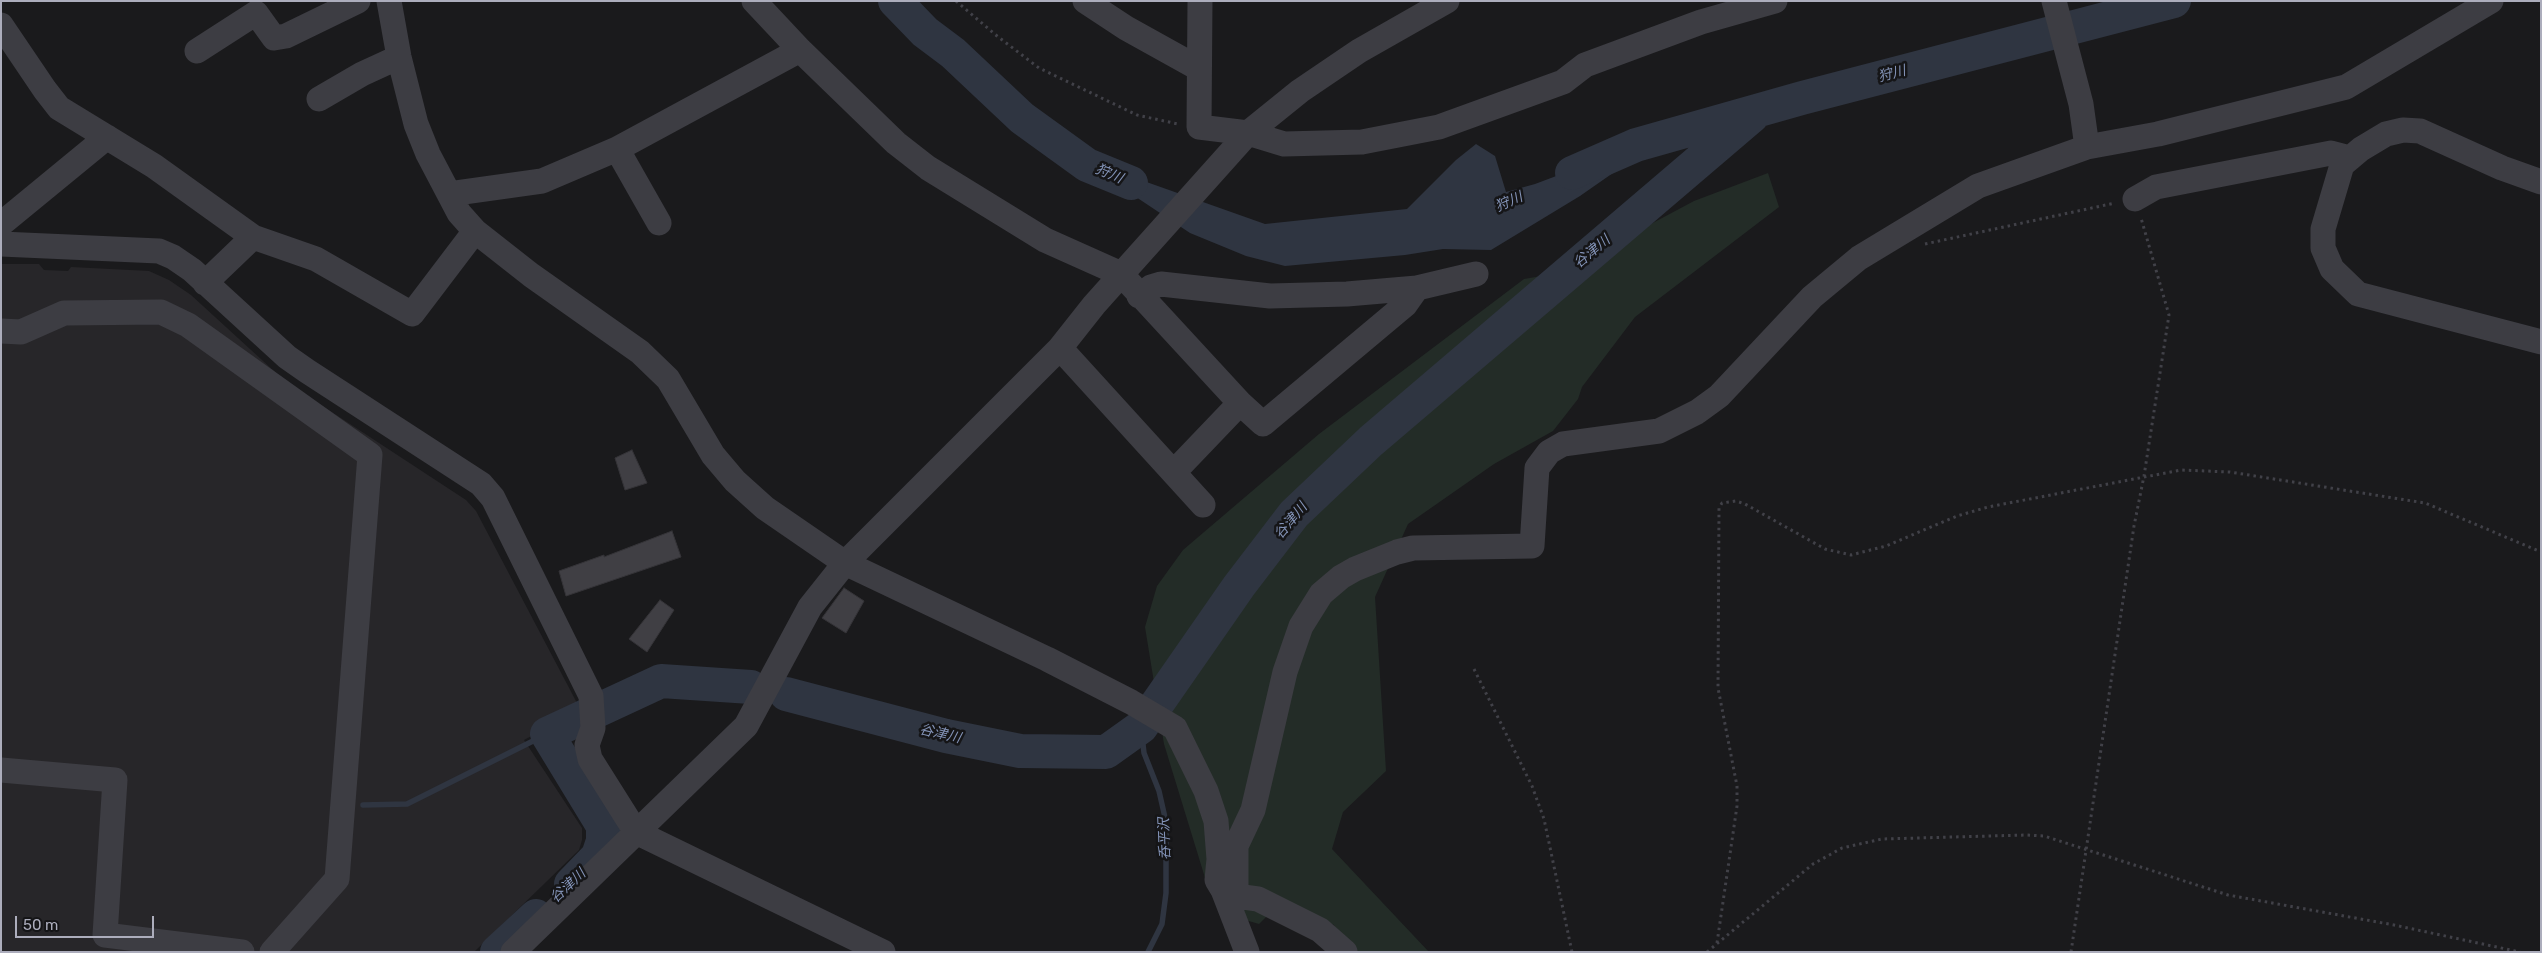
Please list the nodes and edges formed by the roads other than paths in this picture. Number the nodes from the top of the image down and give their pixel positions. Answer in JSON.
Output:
{"nodes":[{"id":1,"x":358,"y":1,"type":"edge"},
{"id":2,"x":389,"y":1,"type":"edge"},
{"id":3,"x":754,"y":1,"type":"edge"},
{"id":4,"x":1085,"y":1,"type":"edge"},
{"id":5,"x":1200,"y":1,"type":"edge"},
{"id":6,"x":1447,"y":1,"type":"edge"},
{"id":7,"x":1775,"y":1,"type":"edge"},
{"id":8,"x":2054,"y":1,"type":"edge"},
{"id":9,"x":2491,"y":1,"type":"edge"},
{"id":10,"x":1,"y":25,"type":"edge"},
{"id":11,"x":800,"y":50,"type":"junction"},
{"id":12,"x":197,"y":51,"type":"dead end"},
{"id":13,"x":399,"y":57,"type":"junction"},
{"id":14,"x":1198,"y":68,"type":"junction"},
{"id":15,"x":319,"y":99,"type":"dead end"},
{"id":16,"x":107,"y":138,"type":"junction"},
{"id":17,"x":1241,"y":141,"type":"junction"},
{"id":18,"x":2086,"y":147,"type":"junction"},
{"id":19,"x":618,"y":149,"type":"junction"},
{"id":20,"x":2350,"y":158,"type":"junction"},
{"id":21,"x":2541,"y":182,"type":"edge"},
{"id":22,"x":450,"y":194,"type":"junction"},
{"id":23,"x":2135,"y":199,"type":"road end"},
{"id":24,"x":659,"y":222,"type":"dead end"},
{"id":25,"x":1,"y":224,"type":"edge"},
{"id":26,"x":476,"y":231,"type":"junction"},
{"id":27,"x":253,"y":237,"type":"junction"},
{"id":28,"x":1,"y":244,"type":"edge"},
{"id":29,"x":1121,"y":274,"type":"junction"},
{"id":30,"x":1476,"y":274,"type":"dead end"},
{"id":31,"x":206,"y":283,"type":"junction"},
{"id":32,"x":1417,"y":288,"type":"junction"},
{"id":33,"x":1139,"y":296,"type":"junction"},
{"id":34,"x":1,"y":331,"type":"edge"},
{"id":35,"x":2541,"y":342,"type":"edge"},
{"id":36,"x":1060,"y":348,"type":"junction"},
{"id":37,"x":1240,"y":403,"type":"junction"},
{"id":38,"x":1174,"y":472,"type":"junction"},
{"id":39,"x":1203,"y":505,"type":"dead end"},
{"id":40,"x":845,"y":563,"type":"junction"},
{"id":41,"x":1,"y":770,"type":"edge"},
{"id":42,"x":636,"y":832,"type":"junction"},
{"id":43,"x":1230,"y":893,"type":"junction"},
{"id":44,"x":242,"y":952,"type":"edge"},
{"id":45,"x":272,"y":952,"type":"edge"},
{"id":46,"x":513,"y":952,"type":"edge"},
{"id":47,"x":883,"y":952,"type":"edge"},
{"id":48,"x":1247,"y":952,"type":"edge"},
{"id":49,"x":1345,"y":952,"type":"edge"}],
"edges":[{"from":1,"to":12,"type":"street"},
{"from":2,"to":13,"type":"street"},
{"from":3,"to":11,"type":"street"},
{"from":4,"to":14,"type":"street"},
{"from":5,"to":14,"type":"street"},
{"from":6,"to":17,"type":"street"},
{"from":7,"to":17,"type":"street"},
{"from":8,"to":18,"type":"street"},
{"from":9,"to":18,"type":"street"},
{"from":10,"to":16,"type":"street"},
{"from":11,"to":19,"type":"street"},
{"from":11,"to":29,"type":"street"},
{"from":13,"to":15,"type":"street"},
{"from":13,"to":22,"type":"street"},
{"from":14,"to":17,"type":"street"},
{"from":16,"to":25,"type":"street"},
{"from":16,"to":27,"type":"street"},
{"from":17,"to":29,"type":"street"},
{"from":18,"to":43,"type":"street"},
{"from":19,"to":22,"type":"street"},
{"from":19,"to":24,"type":"street"},
{"from":20,"to":21,"type":"street"},
{"from":20,"to":23,"type":"street"},
{"from":20,"to":35,"type":"street"},
{"from":22,"to":26,"type":"street"},
{"from":26,"to":27,"type":"street"},
{"from":26,"to":40,"type":"street"},
{"from":27,"to":31,"type":"street"},
{"from":28,"to":31,"type":"street"},
{"from":29,"to":33,"type":"street"},
{"from":29,"to":36,"type":"street"},
{"from":30,"to":32,"type":"street"},
{"from":31,"to":42,"type":"street"},
{"from":32,"to":33,"type":"street"},
{"from":32,"to":37,"type":"street"},
{"from":33,"to":37,"type":"street"},
{"from":34,"to":45,"type":"street"},
{"from":36,"to":38,"type":"street"},
{"from":36,"to":40,"type":"street"},
{"from":37,"to":38,"type":"street"},
{"from":38,"to":39,"type":"street"},
{"from":40,"to":42,"type":"street"},
{"from":40,"to":43,"type":"street"},
{"from":41,"to":44,"type":"street"},
{"from":42,"to":46,"type":"street"},
{"from":42,"to":47,"type":"street"},
{"from":43,"to":48,"type":"street"},
{"from":43,"to":49,"type":"street"}]}
